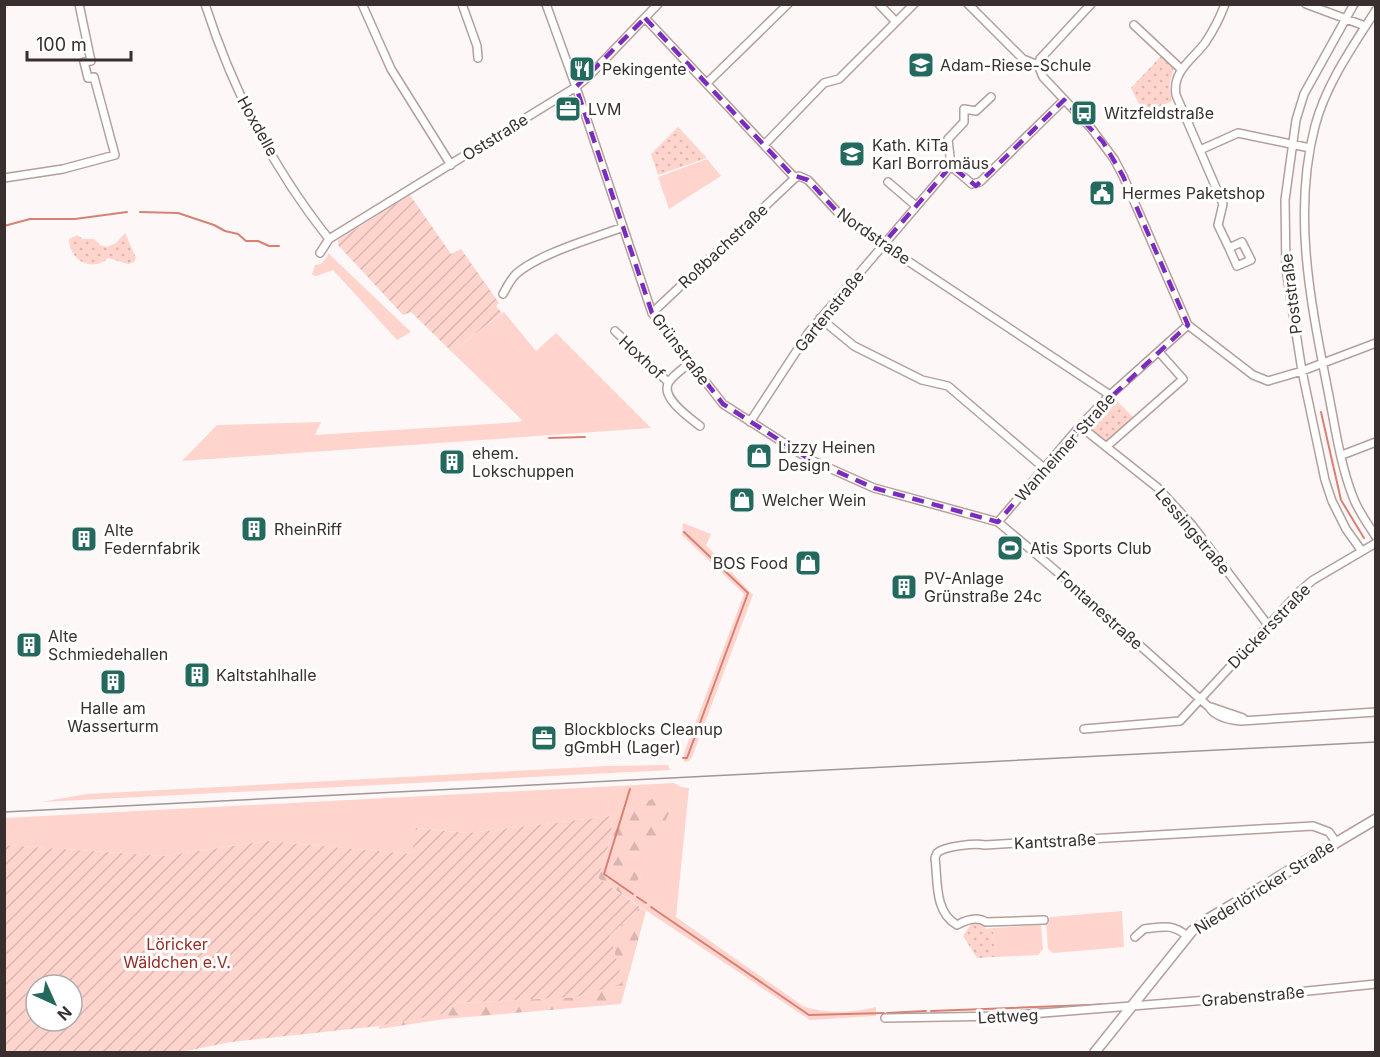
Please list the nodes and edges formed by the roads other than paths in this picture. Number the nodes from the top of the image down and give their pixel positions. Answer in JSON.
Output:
{"nodes":[{"id":1,"x":79,"y":4,"type":"edge"},
{"id":2,"x":204,"y":4,"type":"edge"},
{"id":3,"x":362,"y":4,"type":"edge"},
{"id":4,"x":462,"y":4,"type":"edge"},
{"id":5,"x":546,"y":4,"type":"edge"},
{"id":6,"x":658,"y":4,"type":"edge"},
{"id":7,"x":788,"y":4,"type":"edge"},
{"id":8,"x":879,"y":4,"type":"edge"},
{"id":9,"x":914,"y":4,"type":"edge"},
{"id":10,"x":968,"y":4,"type":"edge"},
{"id":11,"x":1091,"y":4,"type":"edge"},
{"id":12,"x":1225,"y":4,"type":"edge"},
{"id":13,"x":1306,"y":4,"type":"edge"},
{"id":14,"x":1354,"y":4,"type":"edge"},
{"id":15,"x":1376,"y":10,"type":"edge"},
{"id":16,"x":645,"y":18,"type":"junction"},
{"id":17,"x":1345,"y":18,"type":"junction"},
{"id":18,"x":896,"y":22,"type":"junction"},
{"id":19,"x":1134,"y":25,"type":"dead end"},
{"id":20,"x":1365,"y":26,"type":"junction"},
{"id":21,"x":478,"y":57,"type":"dead end"},
{"id":22,"x":1038,"y":65,"type":"junction"},
{"id":23,"x":1182,"y":69,"type":"junction"},
{"id":24,"x":707,"y":83,"type":"junction"},
{"id":25,"x":576,"y":87,"type":"junction"},
{"id":26,"x":991,"y":96,"type":"dead end"},
{"id":27,"x":1065,"y":100,"type":"junction"},
{"id":28,"x":764,"y":145,"type":"junction"},
{"id":29,"x":1291,"y":145,"type":"junction"},
{"id":30,"x":1310,"y":148,"type":"junction"},
{"id":31,"x":1200,"y":150,"type":"junction"},
{"id":32,"x":451,"y":165,"type":"junction"},
{"id":33,"x":951,"y":166,"type":"junction"},
{"id":34,"x":4,"y":178,"type":"edge"},
{"id":35,"x":795,"y":178,"type":"junction"},
{"id":36,"x":888,"y":182,"type":"dead end"},
{"id":37,"x":916,"y":206,"type":"junction"},
{"id":38,"x":623,"y":227,"type":"junction"},
{"id":39,"x":329,"y":238,"type":"junction"},
{"id":40,"x":883,"y":244,"type":"junction"},
{"id":41,"x":1229,"y":248,"type":"dead end"},
{"id":42,"x":320,"y":253,"type":"dead end"},
{"id":43,"x":503,"y":294,"type":"dead end"},
{"id":44,"x":652,"y":313,"type":"junction"},
{"id":45,"x":820,"y":318,"type":"junction"},
{"id":46,"x":1188,"y":325,"type":"junction"},
{"id":47,"x":615,"y":331,"type":"dead end"},
{"id":48,"x":1376,"y":343,"type":"edge"},
{"id":49,"x":1159,"y":352,"type":"junction"},
{"id":50,"x":691,"y":362,"type":"junction"},
{"id":51,"x":1323,"y":363,"type":"junction"},
{"id":52,"x":1302,"y":371,"type":"junction"},
{"id":53,"x":668,"y":382,"type":"junction"},
{"id":54,"x":1110,"y":395,"type":"junction"},
{"id":55,"x":750,"y":422,"type":"junction"},
{"id":56,"x":700,"y":426,"type":"dead end"},
{"id":57,"x":1080,"y":426,"type":"junction"},
{"id":58,"x":1376,"y":442,"type":"edge"},
{"id":59,"x":1106,"y":447,"type":"junction"},
{"id":60,"x":1342,"y":455,"type":"junction"},
{"id":61,"x":1044,"y":468,"type":"junction"},
{"id":62,"x":998,"y":522,"type":"junction"},
{"id":63,"x":1376,"y":537,"type":"edge"},
{"id":64,"x":1376,"y":543,"type":"edge"},
{"id":65,"x":1361,"y":550,"type":"junction"},
{"id":66,"x":1268,"y":625,"type":"junction"},
{"id":67,"x":1199,"y":699,"type":"junction"},
{"id":68,"x":1376,"y":712,"type":"edge"},
{"id":69,"x":1084,"y":729,"type":"dead end"},
{"id":70,"x":1376,"y":819,"type":"edge"},
{"id":71,"x":1336,"y":842,"type":"junction"},
{"id":72,"x":1044,"y":920,"type":"dead end"},
{"id":73,"x":1187,"y":936,"type":"junction"},
{"id":74,"x":1136,"y":937,"type":"dead end"},
{"id":75,"x":1376,"y":984,"type":"edge"},
{"id":76,"x":1130,"y":1007,"type":"junction"},
{"id":77,"x":885,"y":1018,"type":"dead end"},
{"id":78,"x":1095,"y":1053,"type":"edge"}],
"edges":[{"from":1,"to":34,"type":"street"},
{"from":2,"to":39,"type":"street","name":"Hoxdelle"},
{"from":3,"to":32,"type":"street"},
{"from":4,"to":21,"type":"street"},
{"from":5,"to":25,"type":"street","name":"Grünstraße"},
{"from":6,"to":16,"type":"street","name":"Oststraße"},
{"from":7,"to":24,"type":"street"},
{"from":8,"to":18,"type":"street"},
{"from":9,"to":18,"type":"street"},
{"from":10,"to":22,"type":"street"},
{"from":11,"to":22,"type":"street"},
{"from":12,"to":23,"type":"street"},
{"from":13,"to":17,"type":"street"},
{"from":14,"to":17,"type":"street","name":"Poststraße"},
{"from":15,"to":20,"type":"street","name":"Poststraße"},
{"from":16,"to":24,"type":"street","name":"Nordstraße"},
{"from":16,"to":25,"type":"street","name":"Oststraße"},
{"from":17,"to":20,"type":"street"},
{"from":17,"to":29,"type":"street","name":"Poststraße"},
{"from":18,"to":28,"type":"street"},
{"from":19,"to":23,"type":"street"},
{"from":20,"to":30,"type":"street","name":"Poststraße"},
{"from":22,"to":27,"type":"street"},
{"from":23,"to":31,"type":"street"},
{"from":24,"to":28,"type":"street","name":"Nordstraße"},
{"from":25,"to":32,"type":"street","name":"Oststraße"},
{"from":25,"to":38,"type":"street","name":"Grünstraße"},
{"from":26,"to":33,"type":"street"},
{"from":27,"to":33,"type":"street"},
{"from":27,"to":46,"type":"street"},
{"from":28,"to":35,"type":"street","name":"Nordstraße"},
{"from":29,"to":30,"type":"street"},
{"from":29,"to":31,"type":"street"},
{"from":29,"to":52,"type":"street","name":"Poststraße"},
{"from":30,"to":51,"type":"street","name":"Poststraße"},
{"from":31,"to":41,"type":"street"},
{"from":32,"to":39,"type":"street","name":"Oststraße"},
{"from":33,"to":37,"type":"street","name":"Gartenstraße"},
{"from":35,"to":40,"type":"street","name":"Nordstraße"},
{"from":35,"to":44,"type":"street","name":"Roßbachstraße"},
{"from":36,"to":37,"type":"street"},
{"from":37,"to":40,"type":"street","name":"Gartenstraße"},
{"from":38,"to":43,"type":"street"},
{"from":38,"to":44,"type":"street","name":"Grünstraße"},
{"from":39,"to":42,"type":"street","name":"Oststraße"},
{"from":40,"to":45,"type":"street","name":"Gartenstraße"},
{"from":40,"to":54,"type":"street","name":"Nordstraße"},
{"from":44,"to":50,"type":"street","name":"Grünstraße"},
{"from":45,"to":55,"type":"street","name":"Gartenstraße"},
{"from":45,"to":61,"type":"street"},
{"from":46,"to":49,"type":"street","name":"Wanheimer Straße"},
{"from":46,"to":52,"type":"street"},
{"from":47,"to":53,"type":"street","name":"Hoxhof"},
{"from":48,"to":51,"type":"street"},
{"from":49,"to":54,"type":"street","name":"Wanheimer Straße"},
{"from":49,"to":59,"type":"street"},
{"from":50,"to":53,"type":"street","name":"Hoxhof"},
{"from":50,"to":55,"type":"street","name":"Grünstraße"},
{"from":51,"to":52,"type":"street"},
{"from":51,"to":60,"type":"street","name":"Poststraße"},
{"from":52,"to":65,"type":"street","name":"Poststraße"},
{"from":53,"to":56,"type":"street","name":"Hoxhof"},
{"from":54,"to":57,"type":"street","name":"Wanheimer Straße"},
{"from":55,"to":62,"type":"street","name":"Grünstraße"},
{"from":57,"to":59,"type":"street","name":"Lessingstraße"},
{"from":57,"to":61,"type":"street","name":"Wanheimer Straße"},
{"from":58,"to":60,"type":"street"},
{"from":59,"to":66,"type":"street","name":"Lessingstraße"},
{"from":60,"to":63,"type":"street","name":"Poststraße"},
{"from":61,"to":62,"type":"street","name":"Wanheimer Straße"},
{"from":62,"to":67,"type":"street","name":"Fontanestraße"},
{"from":64,"to":65,"type":"street","name":"Dückersstraße"},
{"from":65,"to":66,"type":"street","name":"Dückersstraße"},
{"from":66,"to":67,"type":"street","name":"Dückersstraße"},
{"from":67,"to":68,"type":"street","name":"Fontanestraße"},
{"from":67,"to":69,"type":"street","name":"Dückersstraße"},
{"from":70,"to":71,"type":"main road","name":"Niederlöricker Straße"},
{"from":71,"to":72,"type":"street","name":"Kantstraße"},
{"from":71,"to":73,"type":"main road","name":"Niederlöricker Straße"},
{"from":73,"to":74,"type":"street"},
{"from":73,"to":76,"type":"main road","name":"Niederlöricker Straße"},
{"from":75,"to":76,"type":"street","name":"Grabenstraße"},
{"from":76,"to":77,"type":"street","name":"Lettweg"},
{"from":76,"to":78,"type":"main road","name":"Niederlöricker Straße"}]}
